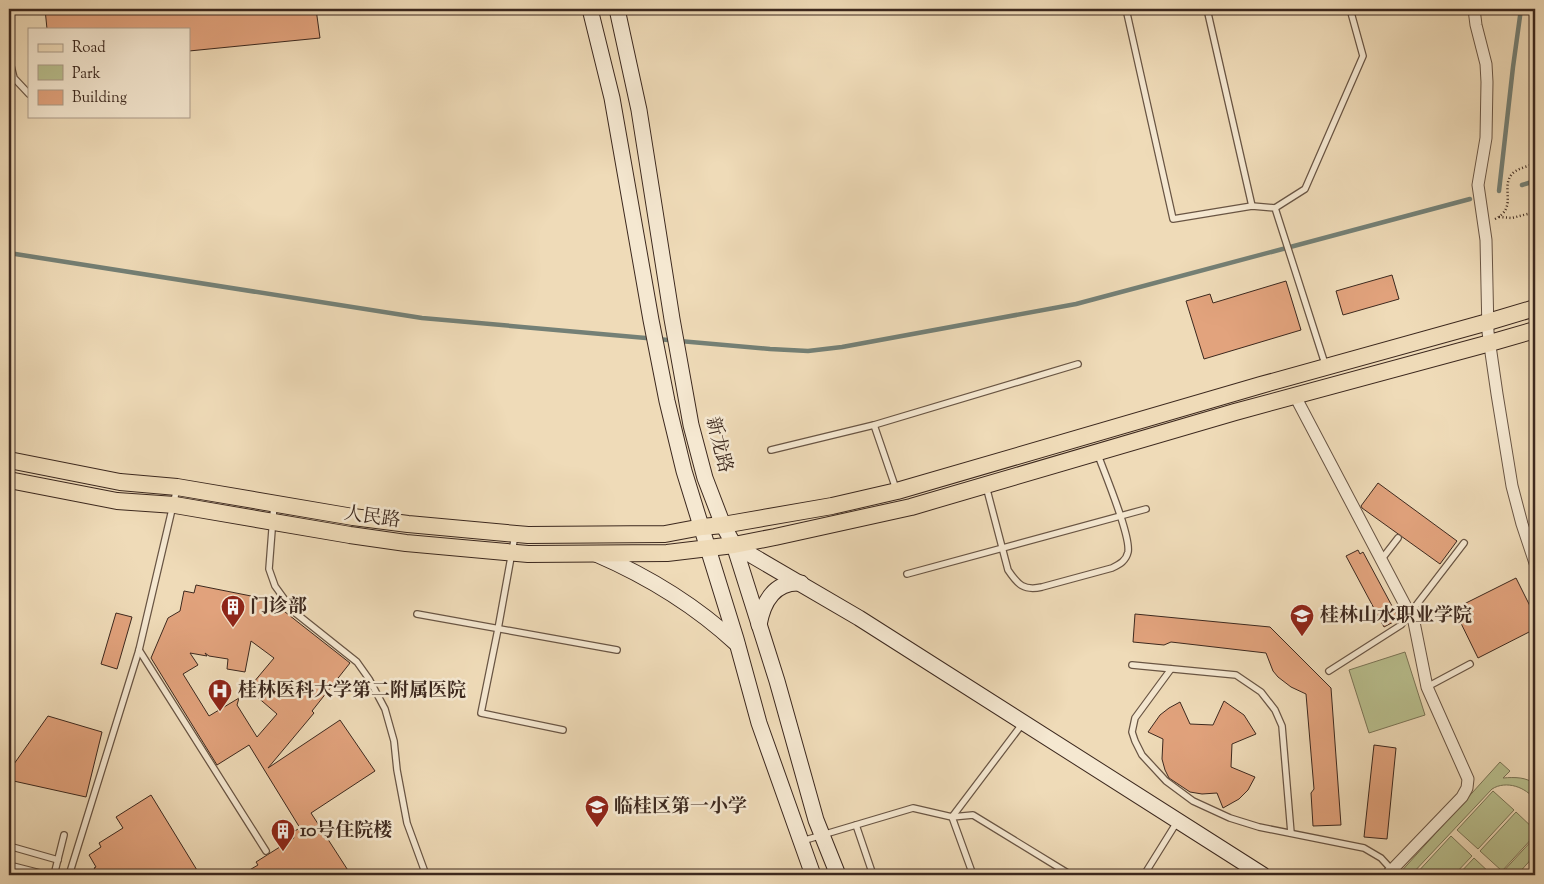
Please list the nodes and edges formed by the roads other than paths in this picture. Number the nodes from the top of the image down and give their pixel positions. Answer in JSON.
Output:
{"nodes":[{"id":1,"x":590,"y":9,"type":"edge"},
{"id":2,"x":617,"y":9,"type":"edge"},
{"id":3,"x":1126,"y":9,"type":"edge"},
{"id":4,"x":1208,"y":9,"type":"edge"},
{"id":5,"x":1350,"y":9,"type":"edge"},
{"id":6,"x":1474,"y":9,"type":"edge"},
{"id":7,"x":9,"y":58,"type":"edge"},
{"id":8,"x":28,"y":93,"type":"edge"},
{"id":9,"x":1252,"y":206,"type":"junction"},
{"id":10,"x":1275,"y":208,"type":"junction"},
{"id":11,"x":1535,"y":308,"type":"edge"},
{"id":12,"x":1488,"y":322,"type":"junction"},
{"id":13,"x":1535,"y":330,"type":"edge"},
{"id":14,"x":1490,"y":343,"type":"junction"},
{"id":15,"x":1078,"y":364,"type":"dead end"},
{"id":16,"x":1326,"y":367,"type":"junction"},
{"id":17,"x":1295,"y":396,"type":"junction"},
{"id":18,"x":874,"y":425,"type":"junction"},
{"id":19,"x":771,"y":450,"type":"dead end"},
{"id":20,"x":1097,"y":453,"type":"junction"},
{"id":21,"x":9,"y":460,"type":"edge"},
{"id":22,"x":9,"y":480,"type":"edge"},
{"id":23,"x":986,"y":485,"type":"junction"},
{"id":24,"x":177,"y":487,"type":"junction"},
{"id":25,"x":897,"y":491,"type":"junction"},
{"id":26,"x":274,"y":504,"type":"junction"},
{"id":27,"x":174,"y":505,"type":"junction"},
{"id":28,"x":1146,"y":509,"type":"dead end"},
{"id":29,"x":1120,"y":516,"type":"junction"},
{"id":30,"x":272,"y":522,"type":"junction"},
{"id":31,"x":723,"y":525,"type":"junction"},
{"id":32,"x":702,"y":527,"type":"junction"},
{"id":33,"x":515,"y":534,"type":"junction"},
{"id":34,"x":1398,"y":538,"type":"dead end"},
{"id":35,"x":1464,"y":543,"type":"dead end"},
{"id":36,"x":734,"y":545,"type":"junction"},
{"id":37,"x":708,"y":547,"type":"junction"},
{"id":38,"x":1003,"y":548,"type":"junction"},
{"id":39,"x":512,"y":553,"type":"junction"},
{"id":40,"x":596,"y":554,"type":"junction"},
{"id":41,"x":1381,"y":560,"type":"junction"},
{"id":42,"x":1535,"y":563,"type":"edge"},
{"id":43,"x":907,"y":574,"type":"dead end"},
{"id":44,"x":801,"y":584,"type":"junction"},
{"id":45,"x":417,"y":614,"type":"dead end"},
{"id":46,"x":1410,"y":615,"type":"junction"},
{"id":47,"x":759,"y":625,"type":"junction"},
{"id":48,"x":498,"y":629,"type":"junction"},
{"id":49,"x":737,"y":644,"type":"junction"},
{"id":50,"x":139,"y":650,"type":"junction"},
{"id":51,"x":617,"y":650,"type":"dead end"},
{"id":52,"x":1470,"y":664,"type":"dead end"},
{"id":53,"x":1132,"y":665,"type":"dead end"},
{"id":54,"x":1171,"y":670,"type":"junction"},
{"id":55,"x":1329,"y":671,"type":"dead end"},
{"id":56,"x":1427,"y":686,"type":"junction"},
{"id":57,"x":1023,"y":723,"type":"junction"},
{"id":58,"x":563,"y":730,"type":"dead end"},
{"id":59,"x":952,"y":817,"type":"junction"},
{"id":60,"x":1178,"y":822,"type":"junction"},
{"id":61,"x":856,"y":825,"type":"junction"},
{"id":62,"x":1291,"y":833,"type":"junction"},
{"id":63,"x":64,"y":835,"type":"dead end"},
{"id":64,"x":822,"y":835,"type":"junction"},
{"id":65,"x":800,"y":842,"type":"junction"},
{"id":66,"x":9,"y":846,"type":"edge"},
{"id":67,"x":266,"y":851,"type":"dead end"},
{"id":68,"x":58,"y":860,"type":"junction"},
{"id":69,"x":9,"y":865,"type":"edge"},
{"id":70,"x":1390,"y":872,"type":"edge"},
{"id":71,"x":48,"y":875,"type":"edge"},
{"id":72,"x":54,"y":875,"type":"edge"},
{"id":73,"x":72,"y":875,"type":"edge"},
{"id":74,"x":426,"y":875,"type":"edge"},
{"id":75,"x":813,"y":875,"type":"edge"},
{"id":76,"x":838,"y":875,"type":"edge"},
{"id":77,"x":873,"y":875,"type":"edge"},
{"id":78,"x":973,"y":875,"type":"edge"},
{"id":79,"x":1071,"y":875,"type":"edge"},
{"id":80,"x":1144,"y":875,"type":"edge"},
{"id":81,"x":1263,"y":875,"type":"edge"}],
"edges":[{"from":1,"to":32,"type":"main road","name":"新龙路"},
{"from":2,"to":31,"type":"main road","name":"新龙路"},
{"from":3,"to":9,"type":"lane"},
{"from":4,"to":9,"type":"lane"},
{"from":5,"to":10,"type":"lane"},
{"from":6,"to":12,"type":"street"},
{"from":7,"to":8,"type":"lane"},
{"from":9,"to":10,"type":"lane"},
{"from":10,"to":16,"type":"lane"},
{"from":11,"to":12,"type":"main road","name":"人民路"},
{"from":12,"to":14,"type":"street"},
{"from":12,"to":16,"type":"main road","name":"人民路"},
{"from":13,"to":14,"type":"main road","name":"人民路"},
{"from":14,"to":17,"type":"main road","name":"人民路"},
{"from":14,"to":42,"type":"street"},
{"from":15,"to":18,"type":"lane"},
{"from":16,"to":25,"type":"main road","name":"人民路"},
{"from":17,"to":20,"type":"main road","name":"人民路"},
{"from":17,"to":41,"type":"street"},
{"from":18,"to":19,"type":"lane"},
{"from":18,"to":25,"type":"lane"},
{"from":20,"to":23,"type":"main road","name":"人民路"},
{"from":20,"to":29,"type":"lane"},
{"from":21,"to":24,"type":"main road","name":"人民路"},
{"from":22,"to":27,"type":"main road","name":"人民路"},
{"from":23,"to":36,"type":"main road","name":"人民路"},
{"from":23,"to":38,"type":"lane"},
{"from":24,"to":26,"type":"main road","name":"人民路"},
{"from":24,"to":27,"type":"lane"},
{"from":25,"to":31,"type":"main road","name":"人民路"},
{"from":26,"to":30,"type":"lane"},
{"from":26,"to":33,"type":"main road","name":"人民路"},
{"from":27,"to":30,"type":"main road","name":"人民路"},
{"from":27,"to":50,"type":"lane"},
{"from":28,"to":29,"type":"lane"},
{"from":29,"to":38,"type":"lane"},
{"from":29,"to":38,"type":"lane"},
{"from":30,"to":39,"type":"main road","name":"人民路"},
{"from":30,"to":74,"type":"lane"},
{"from":31,"to":32,"type":"main road","name":"人民路"},
{"from":31,"to":36,"type":"main road","name":"新龙路"},
{"from":32,"to":33,"type":"main road","name":"人民路"},
{"from":32,"to":37,"type":"main road","name":"新龙路"},
{"from":33,"to":39,"type":"lane"},
{"from":34,"to":41,"type":"lane"},
{"from":35,"to":46,"type":"lane"},
{"from":36,"to":37,"type":"main road","name":"人民路"},
{"from":36,"to":44,"type":"main road"},
{"from":36,"to":47,"type":"main road","name":"新龙路"},
{"from":37,"to":40,"type":"main road","name":"人民路"},
{"from":37,"to":49,"type":"main road","name":"新龙路"},
{"from":38,"to":43,"type":"lane"},
{"from":39,"to":40,"type":"main road","name":"人民路"},
{"from":39,"to":48,"type":"lane"},
{"from":40,"to":49,"type":"main road"},
{"from":41,"to":46,"type":"street"},
{"from":44,"to":47,"type":"main road"},
{"from":44,"to":57,"type":"main road"},
{"from":45,"to":48,"type":"lane"},
{"from":46,"to":55,"type":"lane"},
{"from":46,"to":56,"type":"street"},
{"from":47,"to":64,"type":"main road","name":"新龙路"},
{"from":48,"to":51,"type":"lane"},
{"from":48,"to":58,"type":"lane"},
{"from":49,"to":65,"type":"main road","name":"新龙路"},
{"from":50,"to":67,"type":"lane"},
{"from":50,"to":73,"type":"lane"},
{"from":52,"to":56,"type":"lane"},
{"from":53,"to":54,"type":"lane"},
{"from":54,"to":62,"type":"lane"},
{"from":54,"to":62,"type":"lane"},
{"from":56,"to":70,"type":"street"},
{"from":57,"to":59,"type":"lane"},
{"from":57,"to":60,"type":"main road"},
{"from":59,"to":61,"type":"lane"},
{"from":59,"to":78,"type":"lane"},
{"from":59,"to":79,"type":"lane"},
{"from":60,"to":80,"type":"lane"},
{"from":60,"to":81,"type":"main road"},
{"from":61,"to":64,"type":"lane"},
{"from":61,"to":77,"type":"lane"},
{"from":62,"to":70,"type":"lane"},
{"from":63,"to":68,"type":"lane"},
{"from":64,"to":65,"type":"lane"},
{"from":64,"to":76,"type":"main road","name":"新龙路"},
{"from":65,"to":75,"type":"main road","name":"新龙路"},
{"from":66,"to":68,"type":"lane"},
{"from":68,"to":72,"type":"lane"},
{"from":69,"to":71,"type":"lane"}]}
